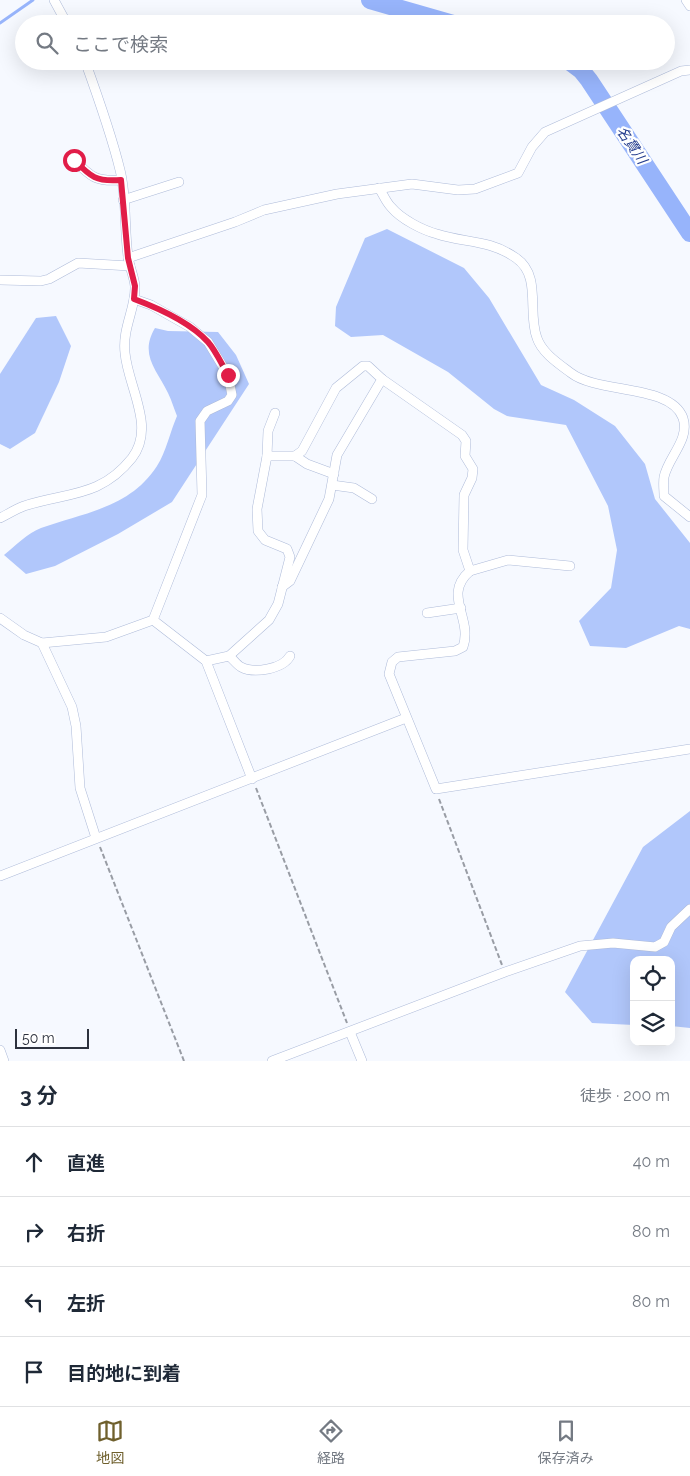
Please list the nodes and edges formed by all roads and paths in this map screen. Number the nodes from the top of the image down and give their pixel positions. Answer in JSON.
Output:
{"nodes":[{"id":1,"x":54,"y":0,"type":"edge"},
{"id":2,"x":686,"y":0,"type":"edge"},
{"id":3,"x":690,"y":6,"type":"edge"},
{"id":4,"x":62,"y":15,"type":"edge"},
{"id":5,"x":88,"y":70,"type":"edge"},
{"id":6,"x":690,"y":70,"type":"edge"},
{"id":7,"x":74,"y":160,"type":"dead end"},
{"id":8,"x":121,"y":180,"type":"junction"},
{"id":9,"x":179,"y":182,"type":"dead end"},
{"id":10,"x":379,"y":188,"type":"junction"},
{"id":11,"x":123,"y":200,"type":"junction"},
{"id":12,"x":129,"y":262,"type":"junction"},
{"id":13,"x":0,"y":280,"type":"edge"},
{"id":14,"x":134,"y":299,"type":"junction"},
{"id":15,"x":382,"y":380,"type":"junction"},
{"id":16,"x":275,"y":413,"type":"dead end"},
{"id":17,"x":267,"y":456,"type":"junction"},
{"id":18,"x":295,"y":456,"type":"junction"},
{"id":19,"x":334,"y":474,"type":"junction"},
{"id":20,"x":332,"y":485,"type":"junction"},
{"id":21,"x":372,"y":499,"type":"dead end"},
{"id":22,"x":690,"y":517,"type":"edge"},
{"id":23,"x":0,"y":518,"type":"edge"},
{"id":24,"x":570,"y":566,"type":"dead end"},
{"id":25,"x":470,"y":571,"type":"junction"},
{"id":26,"x":282,"y":587,"type":"junction"},
{"id":27,"x":461,"y":608,"type":"junction"},
{"id":28,"x":427,"y":613,"type":"dead end"},
{"id":29,"x":0,"y":618,"type":"edge"},
{"id":30,"x":153,"y":620,"type":"junction"},
{"id":31,"x":42,"y":643,"type":"junction"},
{"id":32,"x":229,"y":656,"type":"junction"},
{"id":33,"x":290,"y":656,"type":"dead end"},
{"id":34,"x":206,"y":661,"type":"junction"},
{"id":35,"x":406,"y":718,"type":"junction"},
{"id":36,"x":690,"y":749,"type":"edge"},
{"id":37,"x":252,"y":778,"type":"junction"},
{"id":38,"x":436,"y":789,"type":"junction"},
{"id":39,"x":96,"y":838,"type":"junction"},
{"id":40,"x":0,"y":876,"type":"edge"},
{"id":41,"x":690,"y":909,"type":"edge"},
{"id":42,"x":505,"y":972,"type":"junction"},
{"id":43,"x":350,"y":1032,"type":"junction"},
{"id":44,"x":0,"y":1050,"type":"edge"},
{"id":45,"x":4,"y":1061,"type":"edge"},
{"id":46,"x":184,"y":1061,"type":"edge"},
{"id":47,"x":272,"y":1061,"type":"edge"},
{"id":48,"x":362,"y":1061,"type":"edge"}],
"edges":[{"from":1,"to":4,"type":"street"},
{"from":2,"to":3,"type":"street"},
{"from":5,"to":8,"type":"street"},
{"from":6,"to":10,"type":"street"},
{"from":7,"to":8,"type":"street"},
{"from":8,"to":11,"type":"street"},
{"from":9,"to":11,"type":"street"},
{"from":10,"to":12,"type":"street"},
{"from":10,"to":22,"type":"street"},
{"from":11,"to":12,"type":"street"},
{"from":12,"to":13,"type":"street"},
{"from":12,"to":14,"type":"street"},
{"from":14,"to":23,"type":"street"},
{"from":14,"to":30,"type":"street"},
{"from":15,"to":18,"type":"street"},
{"from":15,"to":19,"type":"street"},
{"from":15,"to":25,"type":"street"},
{"from":16,"to":17,"type":"street"},
{"from":17,"to":18,"type":"street"},
{"from":17,"to":26,"type":"street"},
{"from":18,"to":19,"type":"street"},
{"from":19,"to":20,"type":"street"},
{"from":20,"to":21,"type":"street"},
{"from":20,"to":26,"type":"street"},
{"from":24,"to":25,"type":"street"},
{"from":25,"to":27,"type":"street"},
{"from":26,"to":32,"type":"street"},
{"from":27,"to":28,"type":"street"},
{"from":27,"to":35,"type":"street"},
{"from":29,"to":31,"type":"street"},
{"from":30,"to":31,"type":"street"},
{"from":30,"to":34,"type":"street"},
{"from":31,"to":39,"type":"street"},
{"from":32,"to":33,"type":"street"},
{"from":32,"to":34,"type":"street"},
{"from":34,"to":37,"type":"street"},
{"from":35,"to":37,"type":"street"},
{"from":35,"to":38,"type":"street"},
{"from":36,"to":38,"type":"street"},
{"from":37,"to":39,"type":"street"},
{"from":37,"to":43,"type":"path"},
{"from":38,"to":42,"type":"path"},
{"from":39,"to":40,"type":"street"},
{"from":39,"to":46,"type":"path"},
{"from":41,"to":42,"type":"street"},
{"from":42,"to":43,"type":"street"},
{"from":43,"to":47,"type":"street"},
{"from":43,"to":48,"type":"street"},
{"from":44,"to":45,"type":"street"}]}
